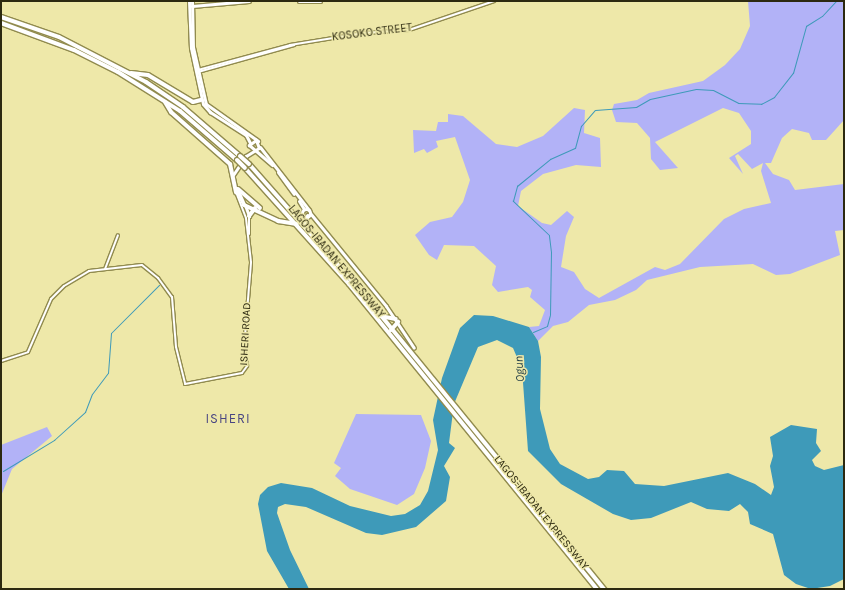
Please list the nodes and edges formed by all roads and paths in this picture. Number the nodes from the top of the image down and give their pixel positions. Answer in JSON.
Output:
{"nodes":[{"id":1,"x":190,"y":1,"type":"edge"},
{"id":2,"x":249,"y":1,"type":"edge"},
{"id":3,"x":299,"y":1,"type":"edge"},
{"id":4,"x":320,"y":1,"type":"edge"},
{"id":5,"x":494,"y":1,"type":"edge"},
{"id":6,"x":192,"y":6,"type":"junction"},
{"id":7,"x":1,"y":17,"type":"edge"},
{"id":8,"x":1,"y":23,"type":"edge"},
{"id":9,"x":198,"y":71,"type":"junction"},
{"id":10,"x":128,"y":72,"type":"junction"},
{"id":11,"x":164,"y":100,"type":"junction"},
{"id":12,"x":201,"y":100,"type":"junction"},
{"id":13,"x":258,"y":141,"type":"junction"},
{"id":14,"x":250,"y":145,"type":"junction"},
{"id":15,"x":260,"y":146,"type":"junction"},
{"id":16,"x":255,"y":150,"type":"junction"},
{"id":17,"x":249,"y":153,"type":"junction"},
{"id":18,"x":236,"y":189,"type":"junction"},
{"id":19,"x":246,"y":206,"type":"junction"},
{"id":20,"x":282,"y":207,"type":"junction"},
{"id":21,"x":255,"y":208,"type":"junction"},
{"id":22,"x":303,"y":210,"type":"junction"},
{"id":23,"x":294,"y":211,"type":"junction"},
{"id":24,"x":309,"y":213,"type":"junction"},
{"id":25,"x":249,"y":216,"type":"junction"},
{"id":26,"x":304,"y":223,"type":"junction"},
{"id":27,"x":299,"y":226,"type":"junction"},
{"id":28,"x":118,"y":235,"type":"dead end"},
{"id":29,"x":249,"y":239,"type":"junction"},
{"id":30,"x":105,"y":268,"type":"junction"},
{"id":31,"x":380,"y":316,"type":"junction"},
{"id":32,"x":397,"y":320,"type":"junction"},
{"id":33,"x":391,"y":330,"type":"junction"},
{"id":34,"x":414,"y":348,"type":"dead end"},
{"id":35,"x":1,"y":361,"type":"edge"},
{"id":36,"x":597,"y":589,"type":"edge"},
{"id":37,"x":604,"y":589,"type":"edge"}],
"edges":[{"from":1,"to":6,"type":"main road"},
{"from":1,"to":12,"type":"main road"},
{"from":2,"to":6,"type":"main road"},
{"from":3,"to":4,"type":"main road"},
{"from":5,"to":9,"type":"street","name":"KOSOKO STREET"},
{"from":6,"to":9,"type":"main road"},
{"from":7,"to":10,"type":"highway","name":"LAGOS-IBADAN EXPRESSWAY"},
{"from":8,"to":11,"type":"highway","name":"LAGOS-IBADAN EXPRESSWAY"},
{"from":9,"to":13,"type":"main road"},
{"from":10,"to":12,"type":"highway"},
{"from":10,"to":23,"type":"highway","name":"LAGOS-IBADAN EXPRESSWAY","bridge":true},
{"from":11,"to":18,"type":"highway"},
{"from":11,"to":20,"type":"highway","name":"LAGOS-IBADAN EXPRESSWAY","bridge":true},
{"from":12,"to":14,"type":"main road"},
{"from":13,"to":14,"type":"main road"},
{"from":13,"to":15,"type":"main road"},
{"from":14,"to":16,"type":"main road"},
{"from":14,"to":17,"type":"main road"},
{"from":15,"to":16,"type":"main road","name":"ISHERI ROAD"},
{"from":15,"to":24,"type":"main road"},
{"from":16,"to":17,"type":"main road","name":"ISHERI ROAD"},
{"from":16,"to":22,"type":"main road"},
{"from":17,"to":18,"type":"main road","name":"ISHERI ROAD"},
{"from":18,"to":19,"type":"highway"},
{"from":18,"to":20,"type":"highway"},
{"from":18,"to":29,"type":"street","name":"ISHERI ROAD"},
{"from":19,"to":21,"type":"highway"},
{"from":19,"to":25,"type":"main road","name":"ISHERI ROAD"},
{"from":20,"to":27,"type":"highway","name":"LAGOS-IBADAN EXPRESSWAY"},
{"from":21,"to":25,"type":"highway"},
{"from":21,"to":27,"type":"highway"},
{"from":22,"to":23,"type":"highway"},
{"from":22,"to":24,"type":"main road"},
{"from":22,"to":24,"type":"main road"},
{"from":23,"to":26,"type":"highway","name":"LAGOS-IBADAN EXPRESSWAY"},
{"from":24,"to":26,"type":"highway"},
{"from":24,"to":32,"type":"main road"},
{"from":25,"to":29,"type":"street","name":"ISHERI ROAD"},
{"from":26,"to":31,"type":"highway","name":"LAGOS-IBADAN EXPRESSWAY"},
{"from":27,"to":36,"type":"highway","name":"LAGOS-IBADAN EXPRESSWAY"},
{"from":28,"to":30,"type":"street"},
{"from":29,"to":30,"type":"street","name":"ISHERI ROAD"},
{"from":30,"to":35,"type":"street"},
{"from":31,"to":32,"type":"highway"},
{"from":31,"to":33,"type":"highway","name":"LAGOS-IBADAN EXPRESSWAY"},
{"from":32,"to":33,"type":"highway"},
{"from":32,"to":34,"type":"main road"},
{"from":33,"to":37,"type":"highway","name":"LAGOS-IBADAN EXPRESSWAY"}]}
